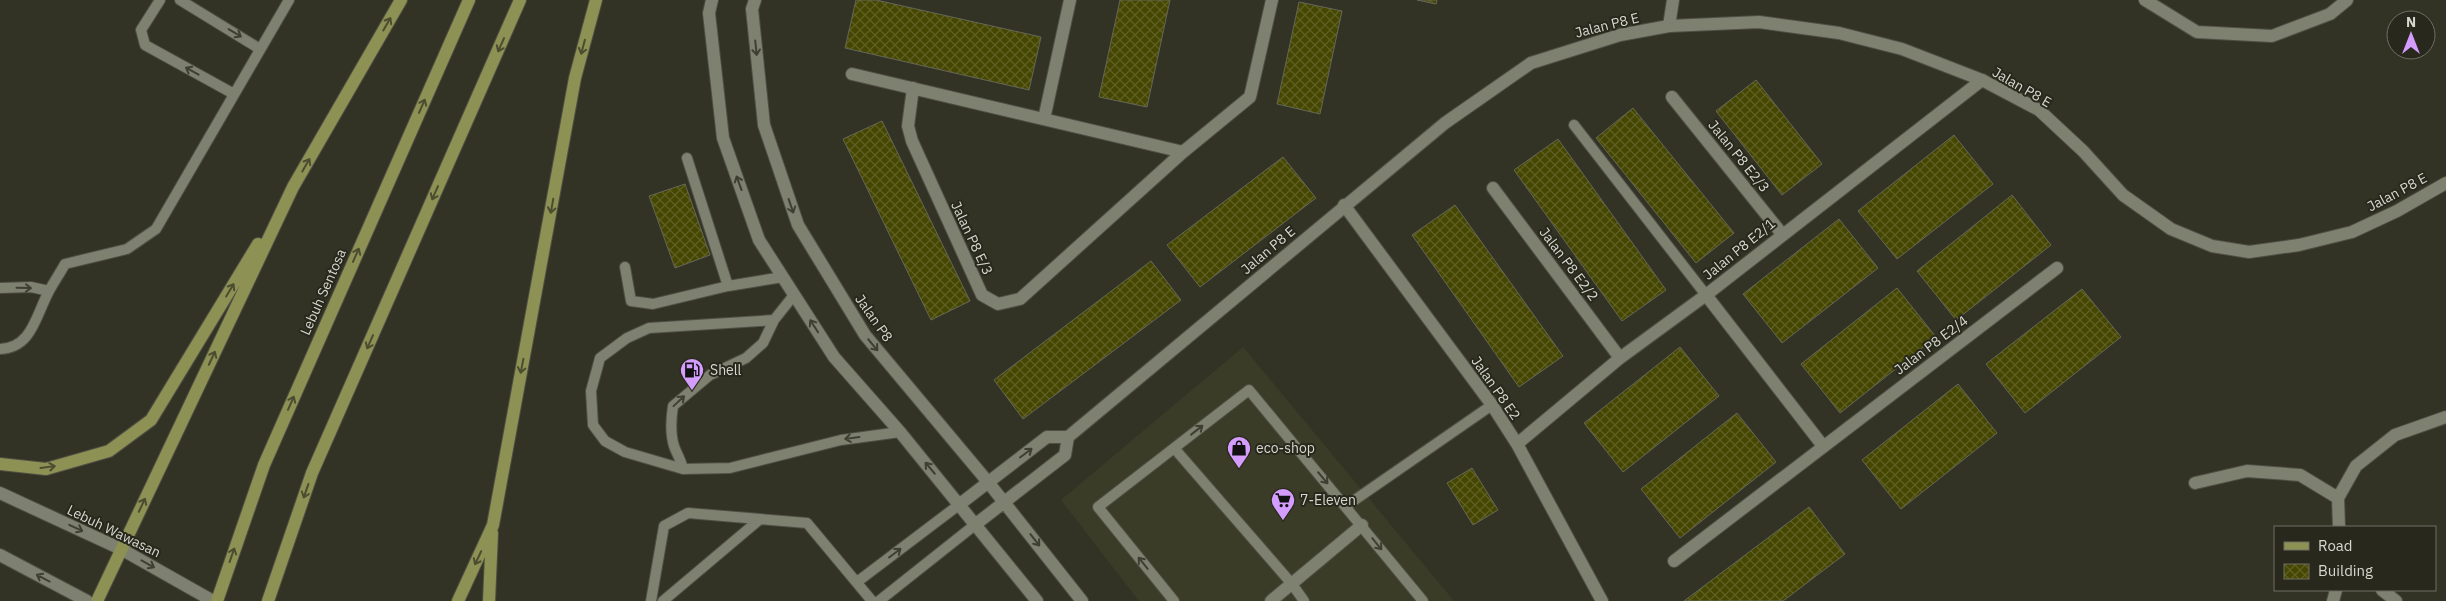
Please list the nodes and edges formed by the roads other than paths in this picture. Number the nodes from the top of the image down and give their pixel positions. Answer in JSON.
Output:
{"nodes":[{"id":1,"x":160,"y":0,"type":"edge"},
{"id":2,"x":180,"y":0,"type":"edge"},
{"id":3,"x":289,"y":0,"type":"edge"},
{"id":4,"x":401,"y":0,"type":"edge"},
{"id":5,"x":469,"y":0,"type":"edge"},
{"id":6,"x":520,"y":0,"type":"edge"},
{"id":7,"x":596,"y":0,"type":"edge"},
{"id":8,"x":712,"y":0,"type":"edge"},
{"id":9,"x":755,"y":0,"type":"edge"},
{"id":10,"x":1070,"y":0,"type":"edge"},
{"id":11,"x":1272,"y":0,"type":"edge"},
{"id":12,"x":1673,"y":0,"type":"edge"},
{"id":13,"x":2145,"y":0,"type":"edge"},
{"id":14,"x":2347,"y":0,"type":"edge"},
{"id":15,"x":1669,"y":26,"type":"junction"},
{"id":16,"x":260,"y":49,"type":"junction"},
{"id":17,"x":852,"y":74,"type":"dead end"},
{"id":18,"x":1982,"y":80,"type":"junction"},
{"id":19,"x":913,"y":88,"type":"junction"},
{"id":20,"x":234,"y":94,"type":"junction"},
{"id":21,"x":1672,"y":97,"type":"dead end"},
{"id":22,"x":1044,"y":119,"type":"junction"},
{"id":23,"x":1574,"y":125,"type":"dead end"},
{"id":24,"x":1183,"y":152,"type":"junction"},
{"id":25,"x":687,"y":158,"type":"dead end"},
{"id":26,"x":2446,"y":183,"type":"edge"},
{"id":27,"x":293,"y":187,"type":"junction"},
{"id":28,"x":1493,"y":188,"type":"dead end"},
{"id":29,"x":1344,"y":205,"type":"junction"},
{"id":30,"x":1782,"y":234,"type":"junction"},
{"id":31,"x":626,"y":267,"type":"dead end"},
{"id":32,"x":2056,"y":268,"type":"dead end"},
{"id":33,"x":783,"y":277,"type":"junction"},
{"id":34,"x":728,"y":286,"type":"junction"},
{"id":35,"x":0,"y":288,"type":"edge"},
{"id":36,"x":49,"y":292,"type":"junction"},
{"id":37,"x":794,"y":295,"type":"junction"},
{"id":38,"x":1706,"y":295,"type":"junction"},
{"id":39,"x":774,"y":320,"type":"junction"},
{"id":40,"x":0,"y":349,"type":"edge"},
{"id":41,"x":1620,"y":358,"type":"junction"},
{"id":42,"x":1492,"y":405,"type":"junction"},
{"id":43,"x":2446,"y":417,"type":"edge"},
{"id":44,"x":900,"y":432,"type":"junction"},
{"id":45,"x":1068,"y":437,"type":"junction"},
{"id":46,"x":1517,"y":444,"type":"junction"},
{"id":47,"x":1823,"y":446,"type":"junction"},
{"id":48,"x":1174,"y":448,"type":"junction"},
{"id":49,"x":0,"y":464,"type":"edge"},
{"id":50,"x":683,"y":469,"type":"junction"},
{"id":51,"x":988,"y":482,"type":"junction"},
{"id":52,"x":2194,"y":483,"type":"dead end"},
{"id":53,"x":0,"y":493,"type":"edge"},
{"id":54,"x":2338,"y":498,"type":"junction"},
{"id":55,"x":1005,"y":502,"type":"junction"},
{"id":56,"x":960,"y":504,"type":"junction"},
{"id":57,"x":1346,"y":506,"type":"junction"},
{"id":58,"x":759,"y":520,"type":"junction"},
{"id":59,"x":976,"y":524,"type":"junction"},
{"id":60,"x":493,"y":525,"type":"junction"},
{"id":61,"x":1362,"y":526,"type":"junction"},
{"id":62,"x":2339,"y":526,"type":"edge"},
{"id":63,"x":121,"y":549,"type":"junction"},
{"id":64,"x":0,"y":556,"type":"edge"},
{"id":65,"x":1674,"y":561,"type":"dead end"},
{"id":66,"x":856,"y":582,"type":"junction"},
{"id":67,"x":1292,"y":584,"type":"junction"},
{"id":68,"x":2383,"y":591,"type":"edge"},
{"id":69,"x":87,"y":601,"type":"edge"},
{"id":70,"x":97,"y":601,"type":"edge"},
{"id":71,"x":215,"y":601,"type":"edge"},
{"id":72,"x":268,"y":601,"type":"edge"},
{"id":73,"x":458,"y":601,"type":"edge"},
{"id":74,"x":489,"y":601,"type":"edge"},
{"id":75,"x":651,"y":601,"type":"edge"},
{"id":76,"x":663,"y":601,"type":"edge"},
{"id":77,"x":872,"y":601,"type":"edge"},
{"id":78,"x":879,"y":601,"type":"edge"},
{"id":79,"x":1037,"y":601,"type":"edge"},
{"id":80,"x":1082,"y":601,"type":"edge"},
{"id":81,"x":1174,"y":601,"type":"edge"},
{"id":82,"x":1271,"y":601,"type":"edge"},
{"id":83,"x":1304,"y":601,"type":"edge"},
{"id":84,"x":1423,"y":601,"type":"edge"},
{"id":85,"x":1602,"y":601,"type":"edge"},
{"id":86,"x":2396,"y":601,"type":"edge"}],
"edges":[{"from":20,"to":1,"type":"lane","one_way":true},
{"from":2,"to":16,"type":"lane","one_way":true},
{"from":3,"to":16,"type":"lane"},
{"from":27,"to":4,"type":"main road","one_way":true},
{"from":71,"to":5,"type":"main road","name":"Lebuh Sentosa","one_way":true},
{"from":6,"to":72,"type":"main road","one_way":true},
{"from":7,"to":60,"type":"main road","one_way":true},
{"from":33,"to":8,"type":"street","one_way":true},
{"from":9,"to":51,"type":"street","name":"Jalan P8","one_way":true},
{"from":10,"to":22,"type":"street"},
{"from":11,"to":24,"type":"street","name":"Jalan P8 E/3"},
{"from":12,"to":15,"type":"street"},
{"from":13,"to":14,"type":"street"},
{"from":15,"to":18,"type":"street","name":"Jalan P8 E"},
{"from":15,"to":29,"type":"street","name":"Jalan P8 E"},
{"from":16,"to":20,"type":"lane"},
{"from":17,"to":19,"type":"street"},
{"from":18,"to":26,"type":"street","name":"Jalan P8 E"},
{"from":18,"to":30,"type":"street","name":"Jalan P8 E2/1"},
{"from":19,"to":22,"type":"street"},
{"from":19,"to":24,"type":"street","name":"Jalan P8 E/3"},
{"from":20,"to":36,"type":"lane"},
{"from":21,"to":30,"type":"street","name":"Jalan P8 E2/3"},
{"from":22,"to":24,"type":"street"},
{"from":23,"to":38,"type":"lane"},
{"from":25,"to":34,"type":"lane"},
{"from":49,"to":27,"type":"main road","one_way":true},
{"from":63,"to":27,"type":"main road","one_way":true},
{"from":28,"to":41,"type":"street","name":"Jalan P8 E2/2"},
{"from":29,"to":42,"type":"street","name":"Jalan P8 E2"},
{"from":29,"to":45,"type":"street","name":"Jalan P8 E"},
{"from":30,"to":38,"type":"street","name":"Jalan P8 E2/1"},
{"from":31,"to":34,"type":"lane"},
{"from":32,"to":47,"type":"street","name":"Jalan P8 E2/4"},
{"from":33,"to":34,"type":"lane"},
{"from":33,"to":37,"type":"street"},
{"from":35,"to":36,"type":"lane","one_way":true},
{"from":36,"to":40,"type":"lane"},
{"from":37,"to":39,"type":"lane"},
{"from":44,"to":37,"type":"street","one_way":true},
{"from":38,"to":41,"type":"street","name":"Jalan P8 E2/1"},
{"from":38,"to":47,"type":"street"},
{"from":50,"to":39,"type":"lane","one_way":true},
{"from":39,"to":50,"type":"lane"},
{"from":41,"to":46,"type":"street","name":"Jalan P8 E2/1"},
{"from":42,"to":46,"type":"street","name":"Jalan P8 E2"},
{"from":42,"to":57,"type":"lane"},
{"from":43,"to":54,"type":"street"},
{"from":44,"to":50,"type":"lane","one_way":true},
{"from":56,"to":44,"type":"street","one_way":true},
{"from":51,"to":45,"type":"street","one_way":true},
{"from":45,"to":55,"type":"street"},
{"from":46,"to":85,"type":"street","name":"Jalan P8 E2"},
{"from":47,"to":65,"type":"street","name":"Jalan P8 E2/4"},
{"from":48,"to":57,"type":"lane","one_way":true},
{"from":48,"to":67,"type":"lane"},
{"from":81,"to":48,"type":"lane","one_way":true},
{"from":51,"to":55,"type":"street","name":"Jalan P8"},
{"from":51,"to":56,"type":"street"},
{"from":52,"to":54,"type":"street"},
{"from":53,"to":63,"type":"street","name":"Lebuh Wawasan","one_way":true},
{"from":54,"to":62,"type":"street"},
{"from":55,"to":59,"type":"street"},
{"from":55,"to":80,"type":"street","name":"Jalan P8","one_way":true},
{"from":56,"to":59,"type":"street"},
{"from":66,"to":56,"type":"lane","one_way":true},
{"from":57,"to":61,"type":"lane"},
{"from":58,"to":66,"type":"lane"},
{"from":58,"to":75,"type":"lane"},
{"from":58,"to":76,"type":"lane"},
{"from":59,"to":78,"type":"lane"},
{"from":59,"to":79,"type":"street"},
{"from":60,"to":73,"type":"main road","one_way":true},
{"from":60,"to":74,"type":"main road"},
{"from":61,"to":67,"type":"street"},
{"from":61,"to":84,"type":"lane","one_way":true},
{"from":63,"to":70,"type":"main road"},
{"from":63,"to":71,"type":"street","name":"Lebuh Wawasan","one_way":true},
{"from":69,"to":64,"type":"street","one_way":true},
{"from":66,"to":77,"type":"lane"},
{"from":67,"to":82,"type":"street"},
{"from":67,"to":83,"type":"lane"},
{"from":68,"to":86,"type":"street"}]}
